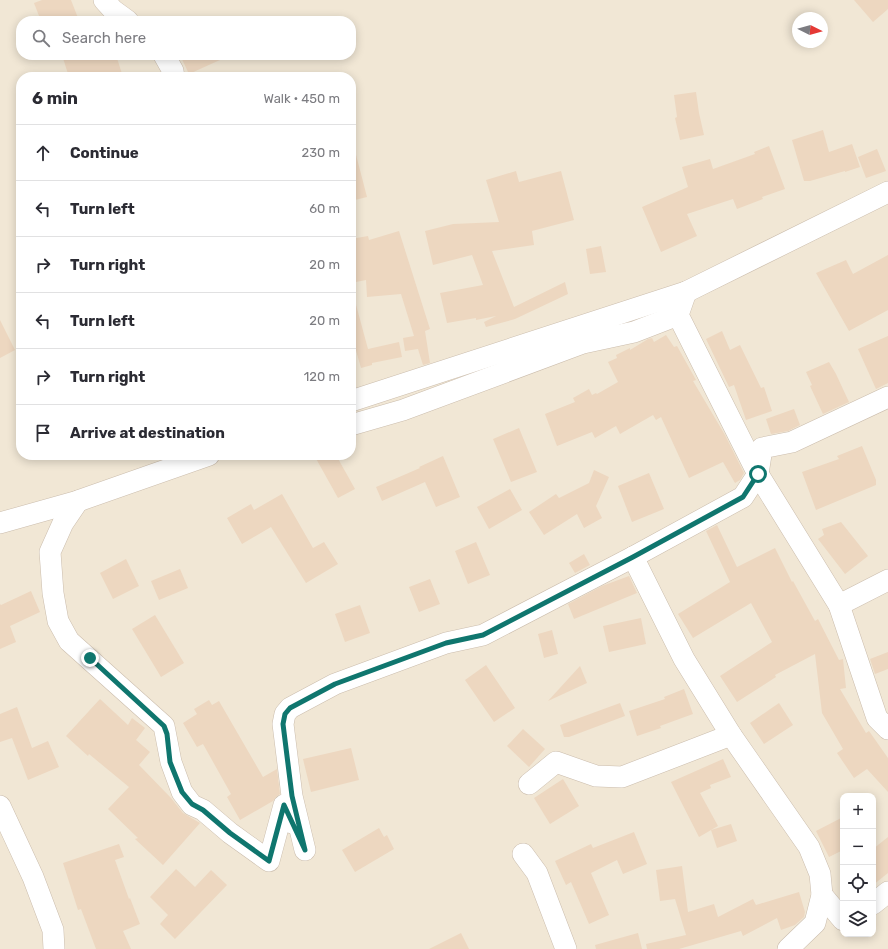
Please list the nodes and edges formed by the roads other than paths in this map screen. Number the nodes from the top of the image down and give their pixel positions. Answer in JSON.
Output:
{"nodes":[{"id":1,"x":104,"y":0,"type":"edge"},
{"id":2,"x":121,"y":16,"type":"edge"},
{"id":3,"x":167,"y":60,"type":"edge"},
{"id":4,"x":173,"y":72,"type":"edge"},
{"id":5,"x":888,"y":192,"type":"edge"},
{"id":6,"x":686,"y":292,"type":"junction"},
{"id":7,"x":678,"y":315,"type":"junction"},
{"id":8,"x":888,"y":397,"type":"edge"},
{"id":9,"x":356,"y":399,"type":"edge"},
{"id":10,"x":356,"y":423,"type":"edge"},
{"id":11,"x":195,"y":460,"type":"edge"},
{"id":12,"x":758,"y":474,"type":"junction"},
{"id":13,"x":78,"y":501,"type":"junction"},
{"id":14,"x":0,"y":524,"type":"edge"},
{"id":15,"x":633,"y":557,"type":"junction"},
{"id":16,"x":888,"y":580,"type":"edge"},
{"id":17,"x":838,"y":605,"type":"junction"},
{"id":18,"x":888,"y":729,"type":"edge"},
{"id":19,"x":731,"y":735,"type":"junction"},
{"id":20,"x":529,"y":784,"type":"dead end"},
{"id":21,"x":0,"y":806,"type":"edge"},
{"id":22,"x":523,"y":854,"type":"dead end"},
{"id":23,"x":888,"y":892,"type":"edge"},
{"id":24,"x":822,"y":895,"type":"junction"},
{"id":25,"x":876,"y":902,"type":"edge"},
{"id":26,"x":840,"y":916,"type":"edge"},
{"id":27,"x":54,"y":949,"type":"edge"},
{"id":28,"x":566,"y":949,"type":"edge"},
{"id":29,"x":788,"y":949,"type":"edge"}],
"edges":[{"from":1,"to":2,"type":"street"},
{"from":3,"to":4,"type":"street"},
{"from":5,"to":6,"type":"street"},
{"from":6,"to":7,"type":"street"},
{"from":6,"to":9,"type":"street"},
{"from":7,"to":10,"type":"street"},
{"from":7,"to":12,"type":"street"},
{"from":8,"to":12,"type":"street"},
{"from":11,"to":13,"type":"street"},
{"from":12,"to":15,"type":"street"},
{"from":12,"to":17,"type":"street"},
{"from":13,"to":14,"type":"street"},
{"from":13,"to":15,"type":"street"},
{"from":15,"to":19,"type":"street"},
{"from":16,"to":17,"type":"street"},
{"from":17,"to":18,"type":"street"},
{"from":19,"to":20,"type":"street"},
{"from":19,"to":24,"type":"street"},
{"from":21,"to":27,"type":"street"},
{"from":22,"to":28,"type":"street"},
{"from":23,"to":25,"type":"street"},
{"from":24,"to":26,"type":"street"},
{"from":24,"to":29,"type":"street"}]}
